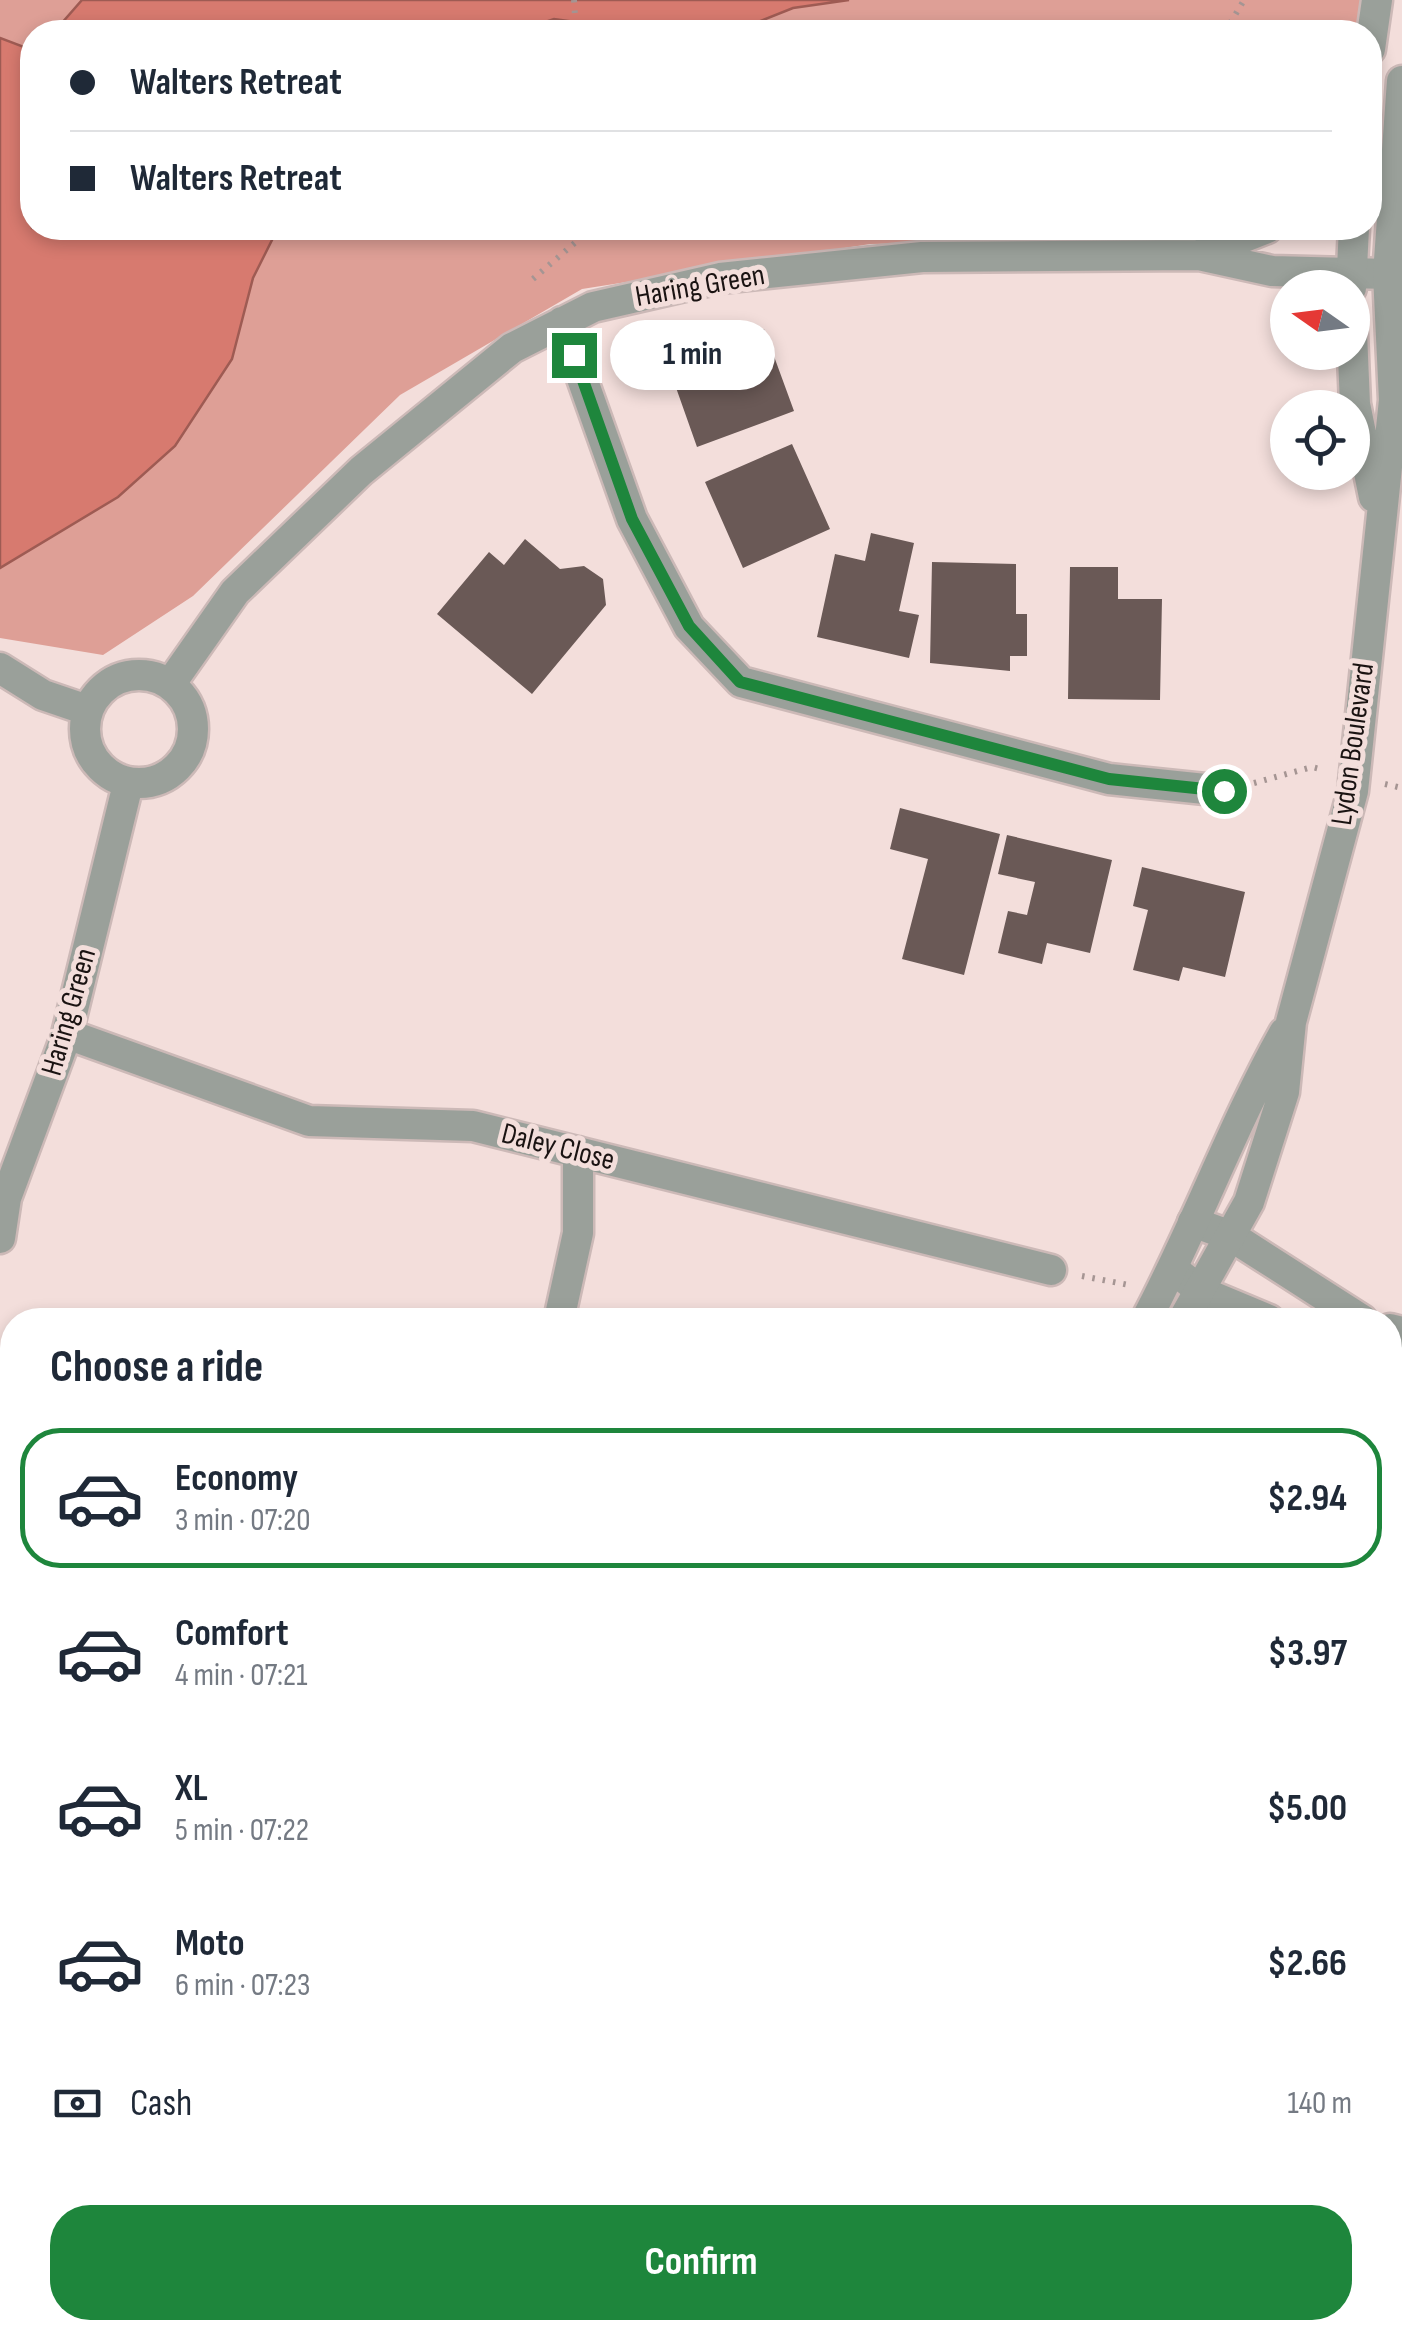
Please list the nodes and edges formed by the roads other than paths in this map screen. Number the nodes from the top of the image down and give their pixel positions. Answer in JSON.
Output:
{"nodes":[{"id":1,"x":1402,"y":81,"type":"edge"},
{"id":2,"x":1382,"y":219,"type":"edge"},
{"id":3,"x":1382,"y":233,"type":"edge"},
{"id":4,"x":1237,"y":240,"type":"edge"},
{"id":5,"x":1353,"y":240,"type":"edge"},
{"id":6,"x":1199,"y":255,"type":"junction"},
{"id":7,"x":1352,"y":270,"type":"edge"},
{"id":8,"x":1270,"y":272,"type":"edge"},
{"id":9,"x":1388,"y":274,"type":"junction"},
{"id":10,"x":1370,"y":277,"type":"edge"},
{"id":11,"x":562,"y":322,"type":"junction"},
{"id":12,"x":1353,"y":370,"type":"edge"},
{"id":13,"x":1379,"y":520,"type":"junction"},
{"id":14,"x":0,"y":668,"type":"edge"},
{"id":15,"x":171,"y":684,"type":"junction"},
{"id":16,"x":87,"y":710,"type":"junction"},
{"id":17,"x":128,"y":784,"type":"junction"},
{"id":18,"x":1224,"y":791,"type":"road end"},
{"id":19,"x":1290,"y":1022,"type":"junction"},
{"id":20,"x":67,"y":1034,"type":"junction"},
{"id":21,"x":578,"y":1152,"type":"junction"},
{"id":22,"x":1194,"y":1222,"type":"junction"},
{"id":23,"x":1232,"y":1236,"type":"junction"},
{"id":24,"x":0,"y":1238,"type":"edge"},
{"id":25,"x":1174,"y":1269,"type":"junction"},
{"id":26,"x":1051,"y":1270,"type":"dead end"},
{"id":27,"x":1202,"y":1292,"type":"junction"},
{"id":28,"x":562,"y":1308,"type":"edge"},
{"id":29,"x":1153,"y":1308,"type":"edge"},
{"id":30,"x":1191,"y":1308,"type":"edge"},
{"id":31,"x":1241,"y":1308,"type":"edge"},
{"id":32,"x":1343,"y":1308,"type":"edge"}],
"edges":[{"from":1,"to":2,"type":"street","name":"Lydon Boulevard"},
{"from":3,"to":9,"type":"street","name":"Lydon Boulevard"},
{"from":4,"to":6,"type":"street","name":"Haring Green"},
{"from":5,"to":7,"type":"street"},
{"from":6,"to":8,"type":"street","name":"Haring Green"},
{"from":6,"to":11,"type":"street","name":"Haring Green"},
{"from":9,"to":10,"type":"street","name":"Haring Green"},
{"from":9,"to":13,"type":"street","name":"Lydon Boulevard"},
{"from":11,"to":15,"type":"street","name":"Haring Green"},
{"from":11,"to":18,"type":"street"},
{"from":12,"to":13,"type":"street","name":"Lydon Boulevard"},
{"from":13,"to":19,"type":"street","name":"Lydon Boulevard"},
{"from":14,"to":16,"type":"street"},
{"from":15,"to":16,"type":"street"},
{"from":15,"to":17,"type":"street"},
{"from":16,"to":17,"type":"street"},
{"from":17,"to":20,"type":"street","name":"Haring Green"},
{"from":19,"to":22,"type":"street","name":"Lydon Boulevard"},
{"from":19,"to":23,"type":"street","name":"Lydon Boulevard"},
{"from":20,"to":21,"type":"street","name":"Daley Close"},
{"from":20,"to":24,"type":"street","name":"Haring Green"},
{"from":21,"to":26,"type":"street","name":"Daley Close"},
{"from":21,"to":28,"type":"street"},
{"from":22,"to":23,"type":"street"},
{"from":22,"to":25,"type":"street","name":"Lydon Boulevard"},
{"from":23,"to":27,"type":"street","name":"Lydon Boulevard"},
{"from":23,"to":32,"type":"street"},
{"from":25,"to":27,"type":"street"},
{"from":25,"to":29,"type":"street","name":"Lydon Boulevard"},
{"from":27,"to":30,"type":"street","name":"Lydon Boulevard"},
{"from":27,"to":31,"type":"street"}]}
